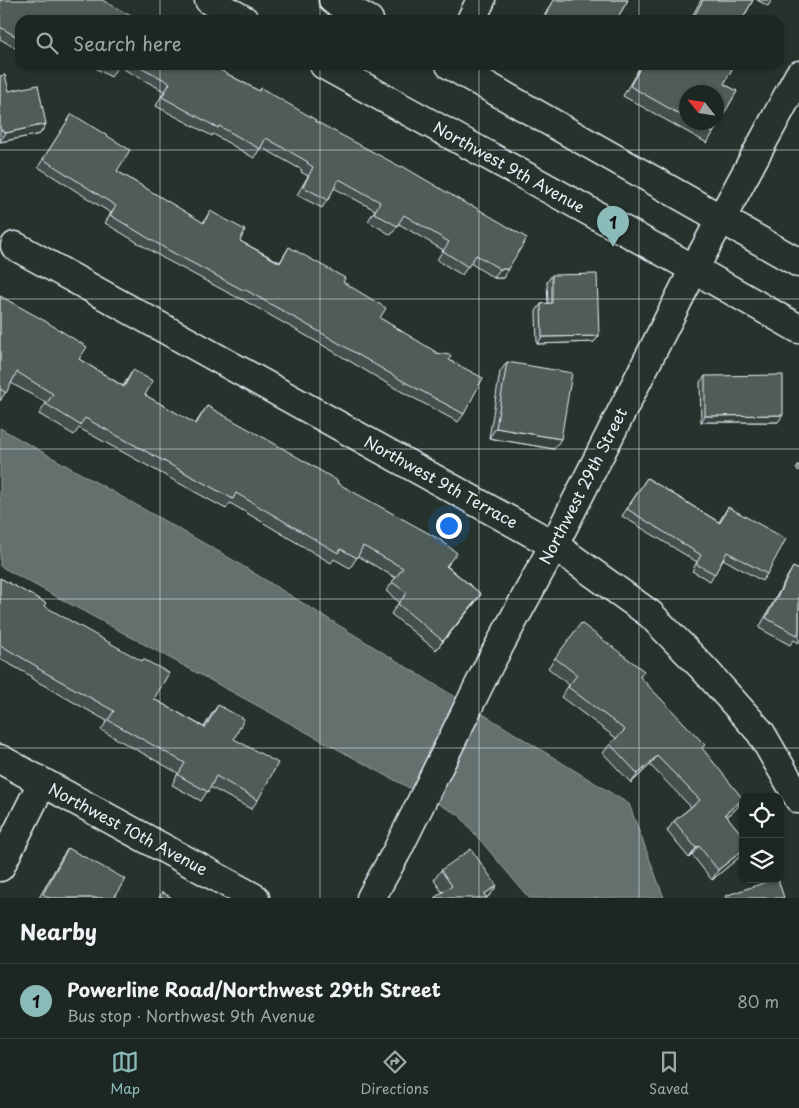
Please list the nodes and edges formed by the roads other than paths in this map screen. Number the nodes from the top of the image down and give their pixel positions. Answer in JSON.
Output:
{"nodes":[{"id":1,"x":209,"y":0,"type":"edge"},
{"id":2,"x":334,"y":0,"type":"edge"},
{"id":3,"x":481,"y":0,"type":"edge"},
{"id":4,"x":235,"y":15,"type":"edge"},
{"id":5,"x":360,"y":15,"type":"edge"},
{"id":6,"x":474,"y":15,"type":"edge"},
{"id":7,"x":333,"y":70,"type":"edge"},
{"id":8,"x":459,"y":70,"type":"edge"},
{"id":9,"x":799,"y":75,"type":"edge"},
{"id":10,"x":721,"y":219,"type":"junction"},
{"id":11,"x":15,"y":246,"type":"dead end"},
{"id":12,"x":799,"y":263,"type":"edge"},
{"id":13,"x":694,"y":269,"type":"junction"},
{"id":14,"x":799,"y":329,"type":"edge"},
{"id":15,"x":554,"y":545,"type":"junction"},
{"id":16,"x":0,"y":759,"type":"edge"},
{"id":17,"x":42,"y":783,"type":"junction"},
{"id":18,"x":799,"y":799,"type":"edge"},
{"id":19,"x":0,"y":867,"type":"edge"},
{"id":20,"x":256,"y":898,"type":"edge"},
{"id":21,"x":371,"y":898,"type":"edge"}],
"edges":[{"from":1,"to":4,"type":"street"},
{"from":2,"to":5,"type":"street"},
{"from":3,"to":6,"type":"street"},
{"from":7,"to":13,"type":"street","name":"Northwest 9th Avenue"},
{"from":8,"to":10,"type":"street"},
{"from":9,"to":10,"type":"street","name":"Northwest 29th Street"},
{"from":10,"to":12,"type":"street"},
{"from":10,"to":13,"type":"street","name":"Northwest 29th Street"},
{"from":11,"to":15,"type":"street","name":"Northwest 9th Terrace"},
{"from":13,"to":14,"type":"street","name":"Northwest 9th Avenue"},
{"from":13,"to":15,"type":"street","name":"Northwest 29th Street"},
{"from":15,"to":18,"type":"street","name":"Northwest 9th Terrace"},
{"from":15,"to":21,"type":"street","name":"Northwest 29th Street"},
{"from":16,"to":17,"type":"street","name":"Northwest 10th Avenue"},
{"from":17,"to":19,"type":"street"},
{"from":17,"to":20,"type":"street","name":"Northwest 10th Avenue"}]}
